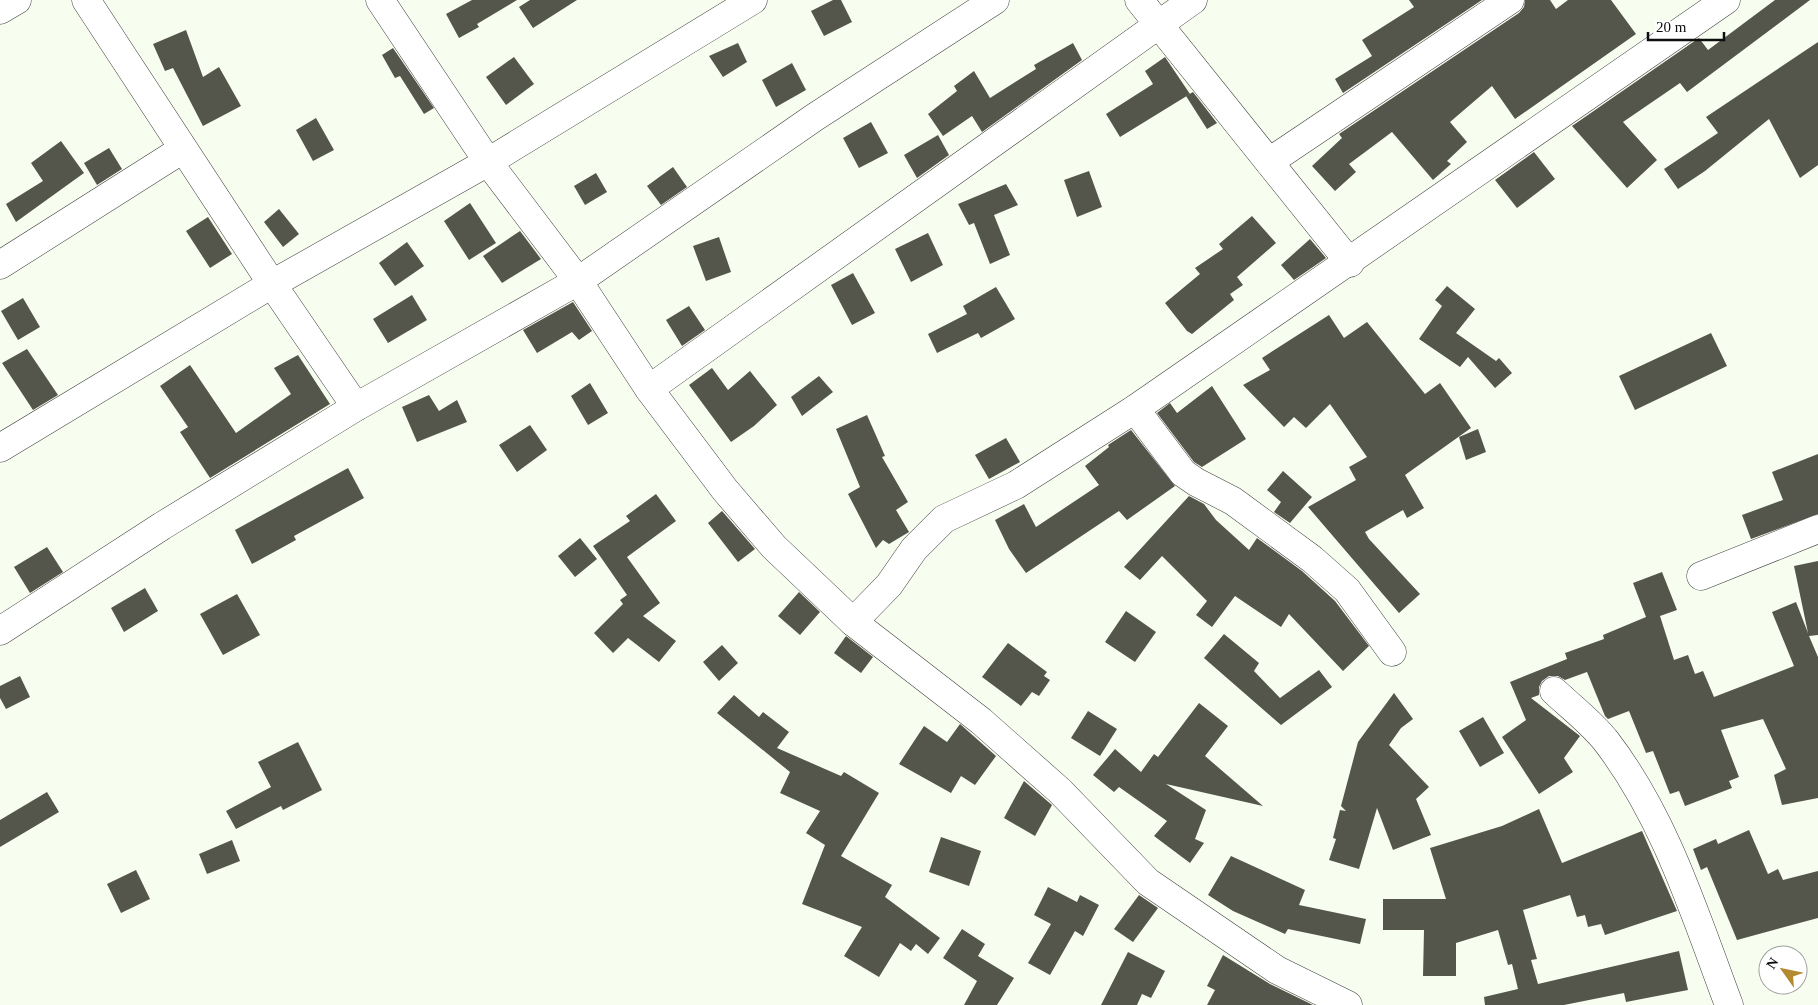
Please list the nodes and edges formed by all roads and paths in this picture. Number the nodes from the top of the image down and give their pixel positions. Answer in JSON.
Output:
{"nodes":[{"id":1,"x":17,"y":0,"type":"edge"},
{"id":2,"x":86,"y":0,"type":"edge"},
{"id":3,"x":753,"y":0,"type":"edge"},
{"id":4,"x":995,"y":0,"type":"edge"},
{"id":5,"x":1139,"y":0,"type":"edge"},
{"id":6,"x":1193,"y":0,"type":"edge"},
{"id":7,"x":1510,"y":0,"type":"edge"},
{"id":8,"x":1726,"y":0,"type":"edge"},
{"id":9,"x":388,"y":3,"type":"edge"},
{"id":10,"x":0,"y":10,"type":"edge"},
{"id":11,"x":1158,"y":25,"type":"junction"},
{"id":12,"x":183,"y":149,"type":"junction"},
{"id":13,"x":488,"y":162,"type":"junction"},
{"id":14,"x":1269,"y":162,"type":"junction"},
{"id":15,"x":1350,"y":262,"type":"junction"},
{"id":16,"x":0,"y":265,"type":"edge"},
{"id":17,"x":578,"y":281,"type":"junction"},
{"id":18,"x":272,"y":284,"type":"junction"},
{"id":19,"x":649,"y":390,"type":"junction"},
{"id":20,"x":356,"y":407,"type":"junction"},
{"id":21,"x":1135,"y":410,"type":"junction"},
{"id":22,"x":0,"y":448,"type":"edge"},
{"id":23,"x":1818,"y":529,"type":"edge"},
{"id":24,"x":1701,"y":576,"type":"dead end"},
{"id":25,"x":853,"y":622,"type":"junction"},
{"id":26,"x":0,"y":631,"type":"edge"},
{"id":27,"x":1392,"y":652,"type":"dead end"},
{"id":28,"x":1554,"y":691,"type":"dead end"},
{"id":29,"x":1348,"y":1005,"type":"edge"},
{"id":30,"x":1729,"y":1005,"type":"edge"}],
"edges":[{"from":1,"to":10,"type":"street"},
{"from":2,"to":12,"type":"street"},
{"from":3,"to":13,"type":"street"},
{"from":4,"to":17,"type":"street"},
{"from":5,"to":11,"type":"street"},
{"from":6,"to":11,"type":"street"},
{"from":7,"to":14,"type":"street"},
{"from":8,"to":15,"type":"street"},
{"from":9,"to":13,"type":"street"},
{"from":11,"to":14,"type":"street"},
{"from":11,"to":19,"type":"street"},
{"from":12,"to":16,"type":"street"},
{"from":12,"to":18,"type":"street"},
{"from":13,"to":17,"type":"street"},
{"from":13,"to":18,"type":"street"},
{"from":14,"to":15,"type":"street"},
{"from":15,"to":21,"type":"street"},
{"from":17,"to":19,"type":"street"},
{"from":17,"to":20,"type":"street"},
{"from":18,"to":20,"type":"street"},
{"from":18,"to":22,"type":"street"},
{"from":19,"to":25,"type":"street"},
{"from":20,"to":26,"type":"street"},
{"from":21,"to":25,"type":"street"},
{"from":21,"to":27,"type":"street"},
{"from":23,"to":24,"type":"street"},
{"from":25,"to":29,"type":"street"},
{"from":28,"to":30,"type":"street"}]}
